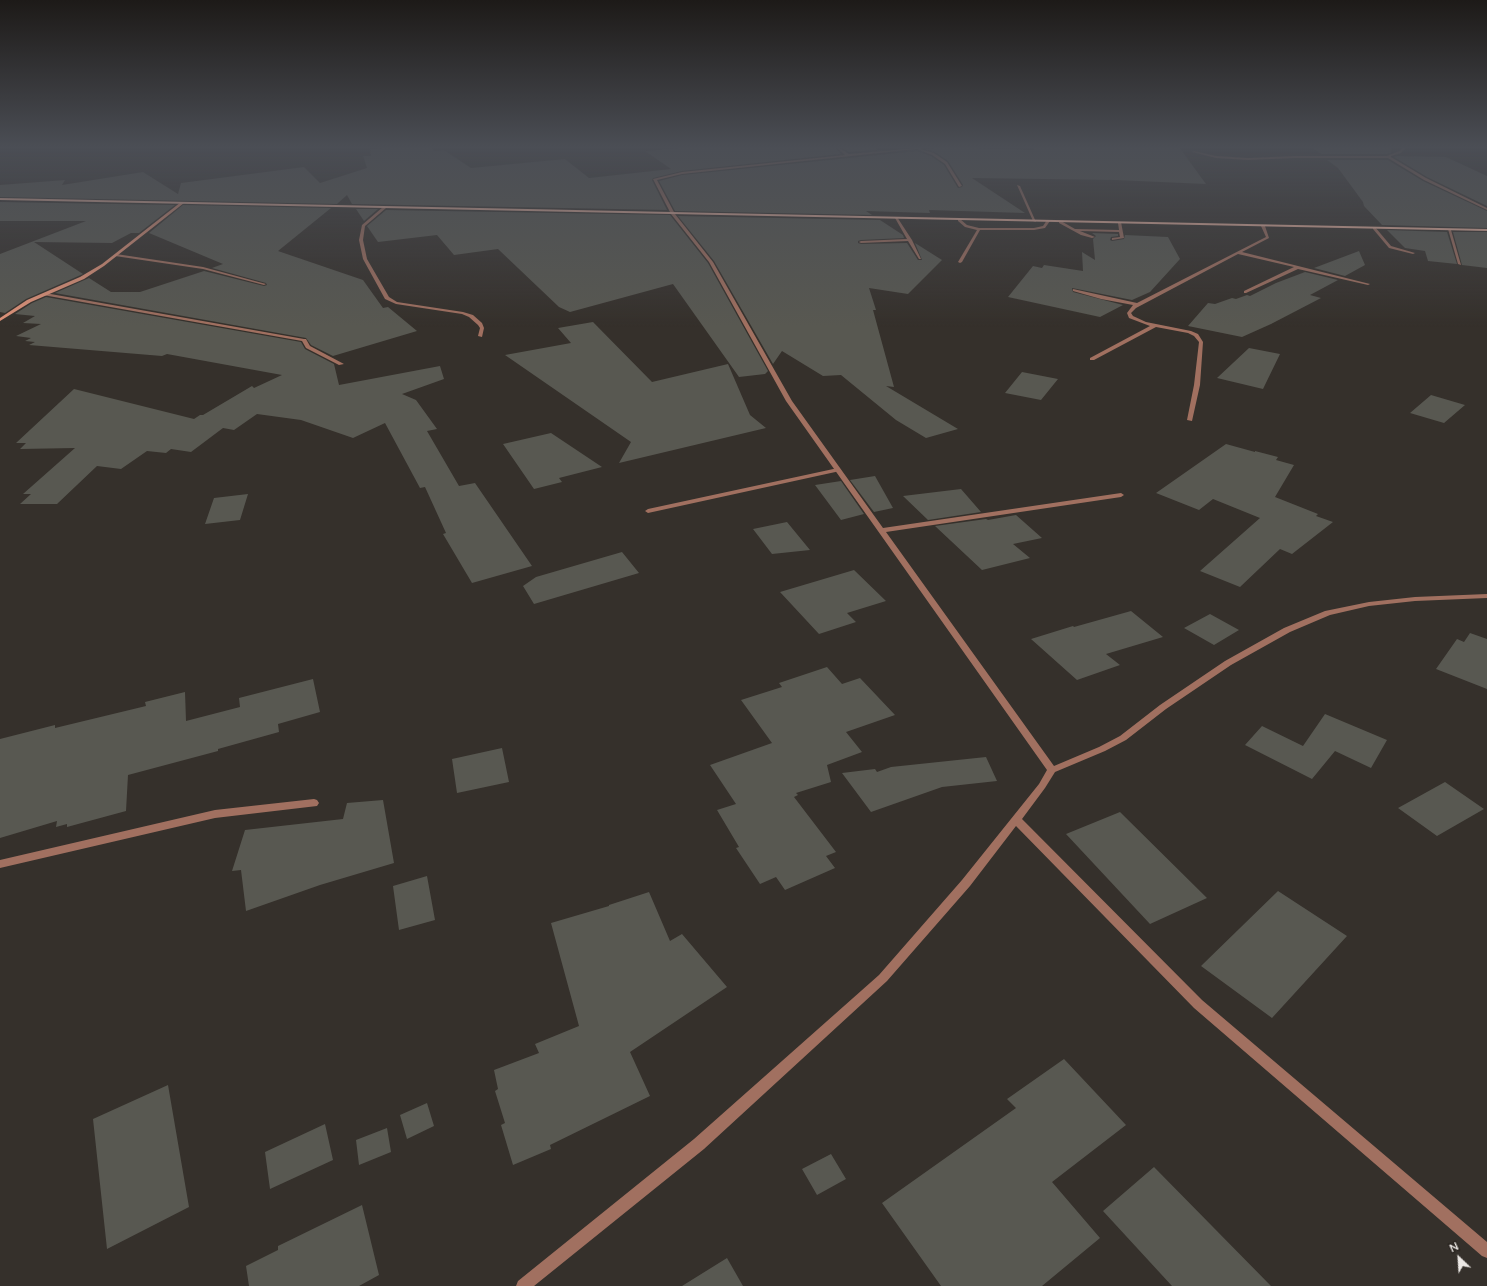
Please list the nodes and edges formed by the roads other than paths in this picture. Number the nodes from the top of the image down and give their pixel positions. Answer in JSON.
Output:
{"nodes":[{"id":1,"x":177,"y":207,"type":"edge"},
{"id":2,"x":344,"y":207,"type":"edge"},
{"id":3,"x":670,"y":207,"type":"edge"},
{"id":4,"x":1029,"y":207,"type":"edge"},
{"id":5,"x":384,"y":208,"type":"junction"},
{"id":6,"x":673,"y":214,"type":"junction"},
{"id":7,"x":897,"y":218,"type":"junction"},
{"id":8,"x":959,"y":220,"type":"junction"},
{"id":9,"x":1036,"y":221,"type":"junction"},
{"id":10,"x":1048,"y":221,"type":"junction"},
{"id":11,"x":1060,"y":222,"type":"junction"},
{"id":12,"x":1120,"y":223,"type":"junction"},
{"id":13,"x":1263,"y":226,"type":"junction"},
{"id":14,"x":1374,"y":228,"type":"junction"},
{"id":15,"x":979,"y":229,"type":"junction"},
{"id":16,"x":1075,"y":230,"type":"junction"},
{"id":17,"x":1449,"y":230,"type":"junction"},
{"id":18,"x":1487,"y":230,"type":"edge"},
{"id":19,"x":1121,"y":232,"type":"junction"},
{"id":20,"x":1093,"y":237,"type":"dead end"},
{"id":21,"x":1112,"y":239,"type":"dead end"},
{"id":22,"x":910,"y":240,"type":"junction"},
{"id":23,"x":861,"y":242,"type":"dead end"},
{"id":24,"x":1239,"y":253,"type":"junction"},
{"id":25,"x":1413,"y":253,"type":"dead end"},
{"id":26,"x":116,"y":255,"type":"junction"},
{"id":27,"x":920,"y":258,"type":"dead end"},
{"id":28,"x":960,"y":262,"type":"dead end"},
{"id":29,"x":1460,"y":264,"type":"dead end"},
{"id":30,"x":1298,"y":267,"type":"junction"},
{"id":31,"x":264,"y":284,"type":"dead end"},
{"id":32,"x":1368,"y":284,"type":"dead end"},
{"id":33,"x":1075,"y":290,"type":"dead end"},
{"id":34,"x":1246,"y":292,"type":"dead end"},
{"id":35,"x":45,"y":294,"type":"junction"},
{"id":36,"x":1138,"y":305,"type":"junction"},
{"id":37,"x":0,"y":320,"type":"edge"},
{"id":38,"x":1155,"y":325,"type":"junction"},
{"id":39,"x":480,"y":336,"type":"dead end"},
{"id":40,"x":1092,"y":359,"type":"dead end"},
{"id":41,"x":341,"y":364,"type":"dead end"},
{"id":42,"x":1190,"y":420,"type":"dead end"},
{"id":43,"x":838,"y":470,"type":"junction"},
{"id":44,"x":1121,"y":495,"type":"dead end"},
{"id":45,"x":648,"y":511,"type":"dead end"},
{"id":46,"x":882,"y":530,"type":"junction"},
{"id":47,"x":1487,"y":596,"type":"edge"},
{"id":48,"x":1052,"y":770,"type":"junction"},
{"id":49,"x":314,"y":803,"type":"dead end"},
{"id":50,"x":1016,"y":819,"type":"junction"},
{"id":51,"x":0,"y":864,"type":"edge"},
{"id":52,"x":1487,"y":1251,"type":"edge"},
{"id":53,"x":523,"y":1286,"type":"edge"}],
"edges":[{"from":1,"to":26,"type":"street"},
{"from":2,"to":5,"type":"main road"},
{"from":3,"to":6,"type":"street"},
{"from":4,"to":9,"type":"street"},
{"from":5,"to":6,"type":"main road"},
{"from":5,"to":39,"type":"street"},
{"from":6,"to":7,"type":"main road"},
{"from":6,"to":43,"type":"street"},
{"from":7,"to":8,"type":"main road"},
{"from":7,"to":22,"type":"street"},
{"from":8,"to":9,"type":"main road"},
{"from":8,"to":15,"type":"street"},
{"from":9,"to":10,"type":"main road"},
{"from":10,"to":11,"type":"main road"},
{"from":10,"to":15,"type":"street"},
{"from":11,"to":12,"type":"main road"},
{"from":11,"to":16,"type":"street"},
{"from":12,"to":13,"type":"main road"},
{"from":12,"to":19,"type":"street"},
{"from":13,"to":14,"type":"main road"},
{"from":13,"to":24,"type":"street"},
{"from":14,"to":17,"type":"main road"},
{"from":14,"to":25,"type":"street"},
{"from":15,"to":28,"type":"street"},
{"from":16,"to":19,"type":"street"},
{"from":16,"to":20,"type":"street"},
{"from":17,"to":18,"type":"main road"},
{"from":17,"to":29,"type":"street"},
{"from":19,"to":21,"type":"street"},
{"from":22,"to":23,"type":"street"},
{"from":22,"to":27,"type":"street"},
{"from":24,"to":30,"type":"street"},
{"from":24,"to":36,"type":"street"},
{"from":26,"to":31,"type":"street"},
{"from":26,"to":35,"type":"street"},
{"from":30,"to":32,"type":"street"},
{"from":30,"to":34,"type":"street"},
{"from":33,"to":36,"type":"street"},
{"from":35,"to":37,"type":"street"},
{"from":35,"to":41,"type":"street"},
{"from":36,"to":38,"type":"street"},
{"from":38,"to":40,"type":"street"},
{"from":38,"to":42,"type":"street"},
{"from":43,"to":45,"type":"street"},
{"from":43,"to":46,"type":"street"},
{"from":44,"to":46,"type":"street"},
{"from":46,"to":48,"type":"street"},
{"from":47,"to":48,"type":"street"},
{"from":48,"to":50,"type":"street"},
{"from":49,"to":51,"type":"street"},
{"from":50,"to":52,"type":"street"},
{"from":50,"to":53,"type":"street"}]}
